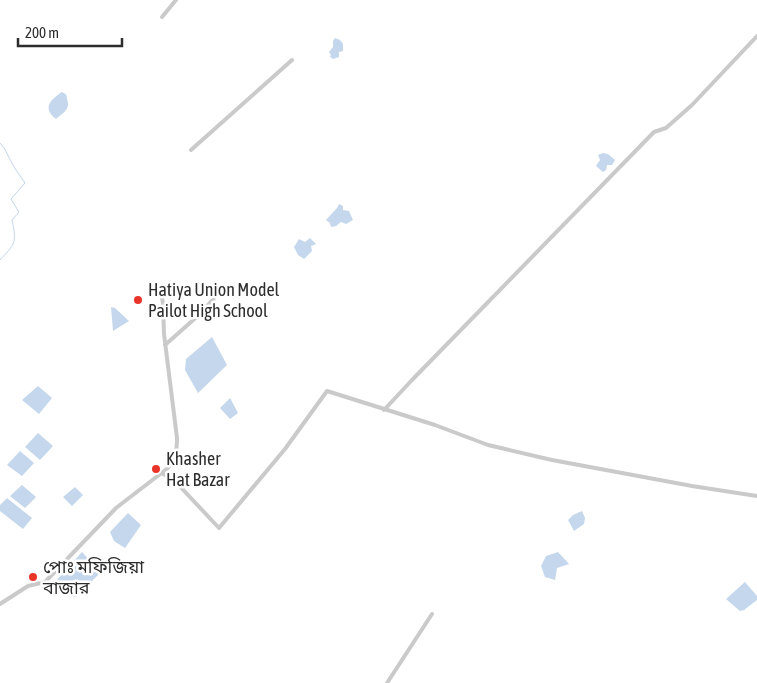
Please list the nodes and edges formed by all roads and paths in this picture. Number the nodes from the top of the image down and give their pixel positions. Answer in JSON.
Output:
{"nodes":[{"id":1,"x":176,"y":0,"type":"edge"},
{"id":2,"x":162,"y":18,"type":"dead end"},
{"id":3,"x":757,"y":36,"type":"edge"},
{"id":4,"x":292,"y":60,"type":"dead end"},
{"id":5,"x":191,"y":150,"type":"dead end"},
{"id":6,"x":160,"y":287,"type":"dead end"},
{"id":7,"x":216,"y":296,"type":"dead end"},
{"id":8,"x":165,"y":345,"type":"junction"},
{"id":9,"x":384,"y":410,"type":"junction"},
{"id":10,"x":161,"y":473,"type":"junction"},
{"id":11,"x":757,"y":496,"type":"edge"},
{"id":12,"x":0,"y":604,"type":"edge"},
{"id":13,"x":432,"y":614,"type":"dead end"},
{"id":14,"x":387,"y":683,"type":"edge"}],
"edges":[{"from":1,"to":2,"type":"street"},
{"from":3,"to":9,"type":"street"},
{"from":4,"to":5,"type":"street"},
{"from":6,"to":8,"type":"street"},
{"from":7,"to":8,"type":"street"},
{"from":8,"to":10,"type":"street"},
{"from":9,"to":10,"type":"street"},
{"from":9,"to":11,"type":"street"},
{"from":10,"to":12,"type":"street"},
{"from":13,"to":14,"type":"street"}]}
